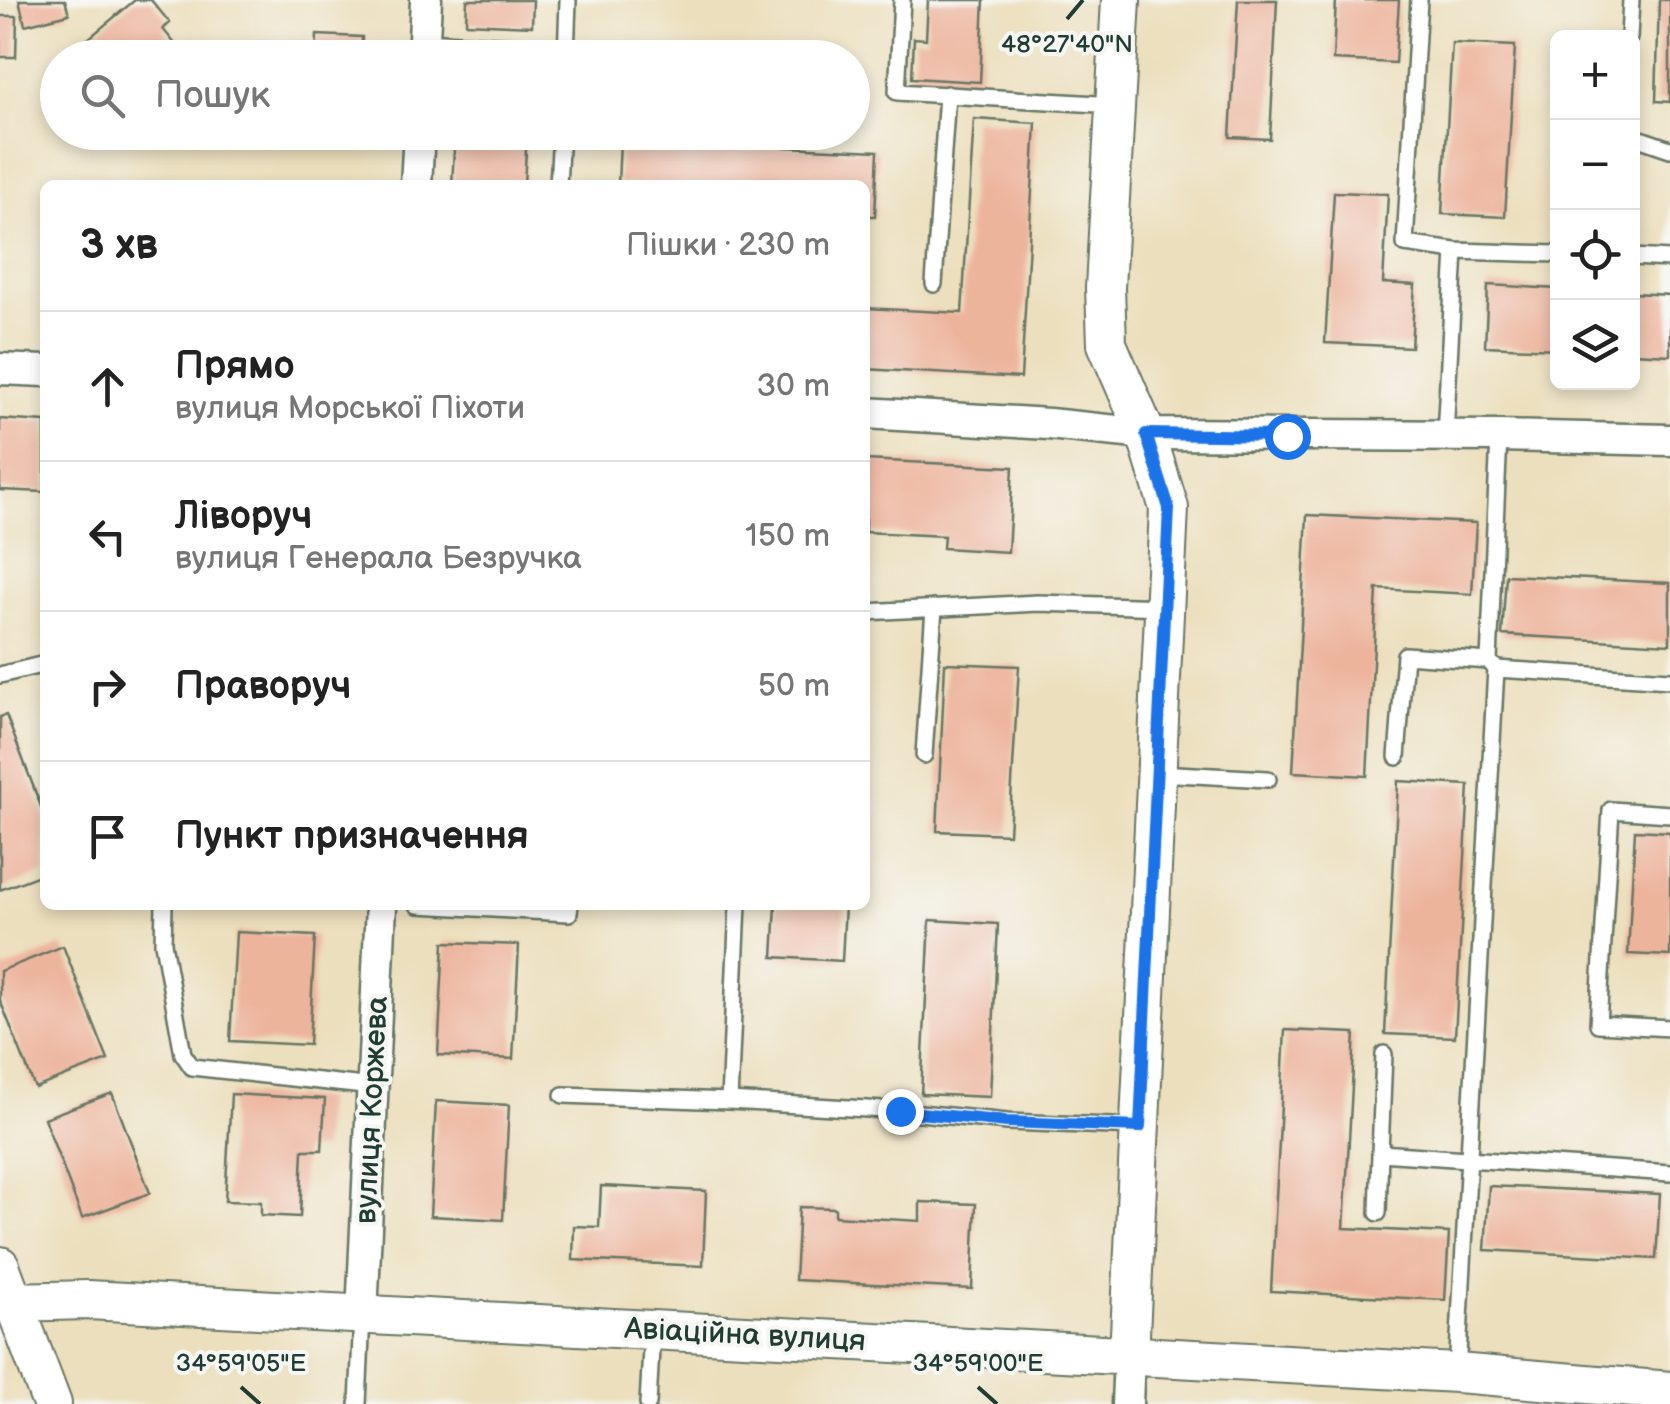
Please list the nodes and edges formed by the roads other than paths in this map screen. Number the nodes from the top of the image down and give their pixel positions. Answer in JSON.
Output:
{"nodes":[{"id":1,"x":426,"y":0,"type":"edge"},
{"id":2,"x":568,"y":0,"type":"edge"},
{"id":3,"x":902,"y":0,"type":"edge"},
{"id":4,"x":1120,"y":0,"type":"edge"},
{"id":5,"x":1419,"y":0,"type":"edge"},
{"id":6,"x":1630,"y":0,"type":"edge"},
{"id":7,"x":1630,"y":30,"type":"edge"},
{"id":8,"x":424,"y":40,"type":"edge"},
{"id":9,"x":566,"y":40,"type":"edge"},
{"id":10,"x":946,"y":94,"type":"junction"},
{"id":11,"x":1114,"y":105,"type":"junction"},
{"id":12,"x":1640,"y":139,"type":"edge"},
{"id":13,"x":1670,"y":149,"type":"edge"},
{"id":14,"x":418,"y":150,"type":"edge"},
{"id":15,"x":560,"y":150,"type":"edge"},
{"id":16,"x":416,"y":180,"type":"edge"},
{"id":17,"x":558,"y":180,"type":"edge"},
{"id":18,"x":1455,"y":250,"type":"junction"},
{"id":19,"x":1550,"y":254,"type":"edge"},
{"id":20,"x":1640,"y":257,"type":"edge"},
{"id":21,"x":1670,"y":259,"type":"edge"},
{"id":22,"x":934,"y":284,"type":"dead end"},
{"id":23,"x":0,"y":369,"type":"edge"},
{"id":24,"x":40,"y":371,"type":"edge"},
{"id":25,"x":870,"y":414,"type":"edge"},
{"id":26,"x":1146,"y":434,"type":"junction"},
{"id":27,"x":1444,"y":436,"type":"junction"},
{"id":28,"x":1499,"y":436,"type":"junction"},
{"id":29,"x":1670,"y":440,"type":"edge"},
{"id":30,"x":1166,"y":606,"type":"junction"},
{"id":31,"x":934,"y":608,"type":"junction"},
{"id":32,"x":870,"y":612,"type":"edge"},
{"id":33,"x":40,"y":665,"type":"edge"},
{"id":34,"x":1492,"y":665,"type":"junction"},
{"id":35,"x":0,"y":675,"type":"edge"},
{"id":36,"x":1670,"y":680,"type":"edge"},
{"id":37,"x":924,"y":755,"type":"dead end"},
{"id":38,"x":1396,"y":757,"type":"dead end"},
{"id":39,"x":1158,"y":773,"type":"junction"},
{"id":40,"x":1268,"y":779,"type":"dead end"},
{"id":41,"x":1670,"y":814,"type":"edge"},
{"id":42,"x":164,"y":910,"type":"edge"},
{"id":43,"x":382,"y":910,"type":"edge"},
{"id":44,"x":512,"y":910,"type":"edge"},
{"id":45,"x":569,"y":910,"type":"edge"},
{"id":46,"x":738,"y":910,"type":"edge"},
{"id":47,"x":1670,"y":1028,"type":"edge"},
{"id":48,"x":1384,"y":1054,"type":"dead end"},
{"id":49,"x":373,"y":1087,"type":"junction"},
{"id":50,"x":563,"y":1096,"type":"dead end"},
{"id":51,"x":729,"y":1101,"type":"junction"},
{"id":52,"x":1140,"y":1127,"type":"junction"},
{"id":53,"x":1380,"y":1153,"type":"junction"},
{"id":54,"x":1470,"y":1160,"type":"junction"},
{"id":55,"x":1670,"y":1173,"type":"edge"},
{"id":56,"x":1378,"y":1213,"type":"dead end"},
{"id":57,"x":0,"y":1266,"type":"edge"},
{"id":58,"x":7,"y":1302,"type":"edge"},
{"id":59,"x":362,"y":1315,"type":"junction"},
{"id":60,"x":652,"y":1330,"type":"junction"},
{"id":61,"x":1129,"y":1356,"type":"junction"},
{"id":62,"x":1457,"y":1373,"type":"junction"},
{"id":63,"x":1670,"y":1391,"type":"edge"},
{"id":64,"x":52,"y":1404,"type":"edge"},
{"id":65,"x":358,"y":1404,"type":"edge"},
{"id":66,"x":648,"y":1404,"type":"edge"},
{"id":67,"x":1127,"y":1404,"type":"edge"}],
"edges":[{"from":1,"to":8,"type":"street"},
{"from":2,"to":9,"type":"lane"},
{"from":3,"to":10,"type":"lane"},
{"from":4,"to":11,"type":"street"},
{"from":5,"to":18,"type":"lane"},
{"from":6,"to":7,"type":"lane"},
{"from":10,"to":11,"type":"lane"},
{"from":10,"to":22,"type":"lane"},
{"from":11,"to":26,"type":"street"},
{"from":12,"to":13,"type":"lane"},
{"from":14,"to":16,"type":"street"},
{"from":15,"to":17,"type":"lane"},
{"from":18,"to":19,"type":"lane"},
{"from":18,"to":27,"type":"lane"},
{"from":20,"to":21,"type":"lane"},
{"from":23,"to":24,"type":"street"},
{"from":25,"to":26,"type":"street"},
{"from":26,"to":27,"type":"street"},
{"from":26,"to":30,"type":"street"},
{"from":27,"to":28,"type":"street"},
{"from":28,"to":29,"type":"street"},
{"from":28,"to":34,"type":"lane"},
{"from":30,"to":31,"type":"lane"},
{"from":30,"to":39,"type":"street"},
{"from":31,"to":32,"type":"lane"},
{"from":31,"to":37,"type":"lane"},
{"from":33,"to":35,"type":"lane"},
{"from":34,"to":36,"type":"lane"},
{"from":34,"to":38,"type":"lane"},
{"from":34,"to":54,"type":"lane"},
{"from":39,"to":40,"type":"lane"},
{"from":39,"to":52,"type":"street"},
{"from":41,"to":47,"type":"lane"},
{"from":42,"to":49,"type":"lane"},
{"from":43,"to":49,"type":"street","name":"вулиця Коржева"},
{"from":44,"to":45,"type":"lane"},
{"from":46,"to":51,"type":"lane"},
{"from":48,"to":53,"type":"lane"},
{"from":49,"to":59,"type":"street","name":"вулиця Коржева"},
{"from":50,"to":51,"type":"lane"},
{"from":51,"to":52,"type":"lane"},
{"from":52,"to":61,"type":"street"},
{"from":53,"to":54,"type":"lane"},
{"from":53,"to":56,"type":"lane"},
{"from":54,"to":55,"type":"lane"},
{"from":54,"to":62,"type":"lane"},
{"from":57,"to":58,"type":"street"},
{"from":58,"to":59,"type":"street","name":"Авіаційна вулиця"},
{"from":58,"to":64,"type":"street"},
{"from":59,"to":60,"type":"street","name":"Авіаційна вулиця"},
{"from":59,"to":65,"type":"lane"},
{"from":60,"to":61,"type":"street","name":"Авіаційна вулиця"},
{"from":60,"to":66,"type":"lane"},
{"from":61,"to":62,"type":"street","name":"Авіаційна вулиця"},
{"from":61,"to":67,"type":"street"},
{"from":62,"to":63,"type":"street","name":"Авіаційна вулиця"}]}
